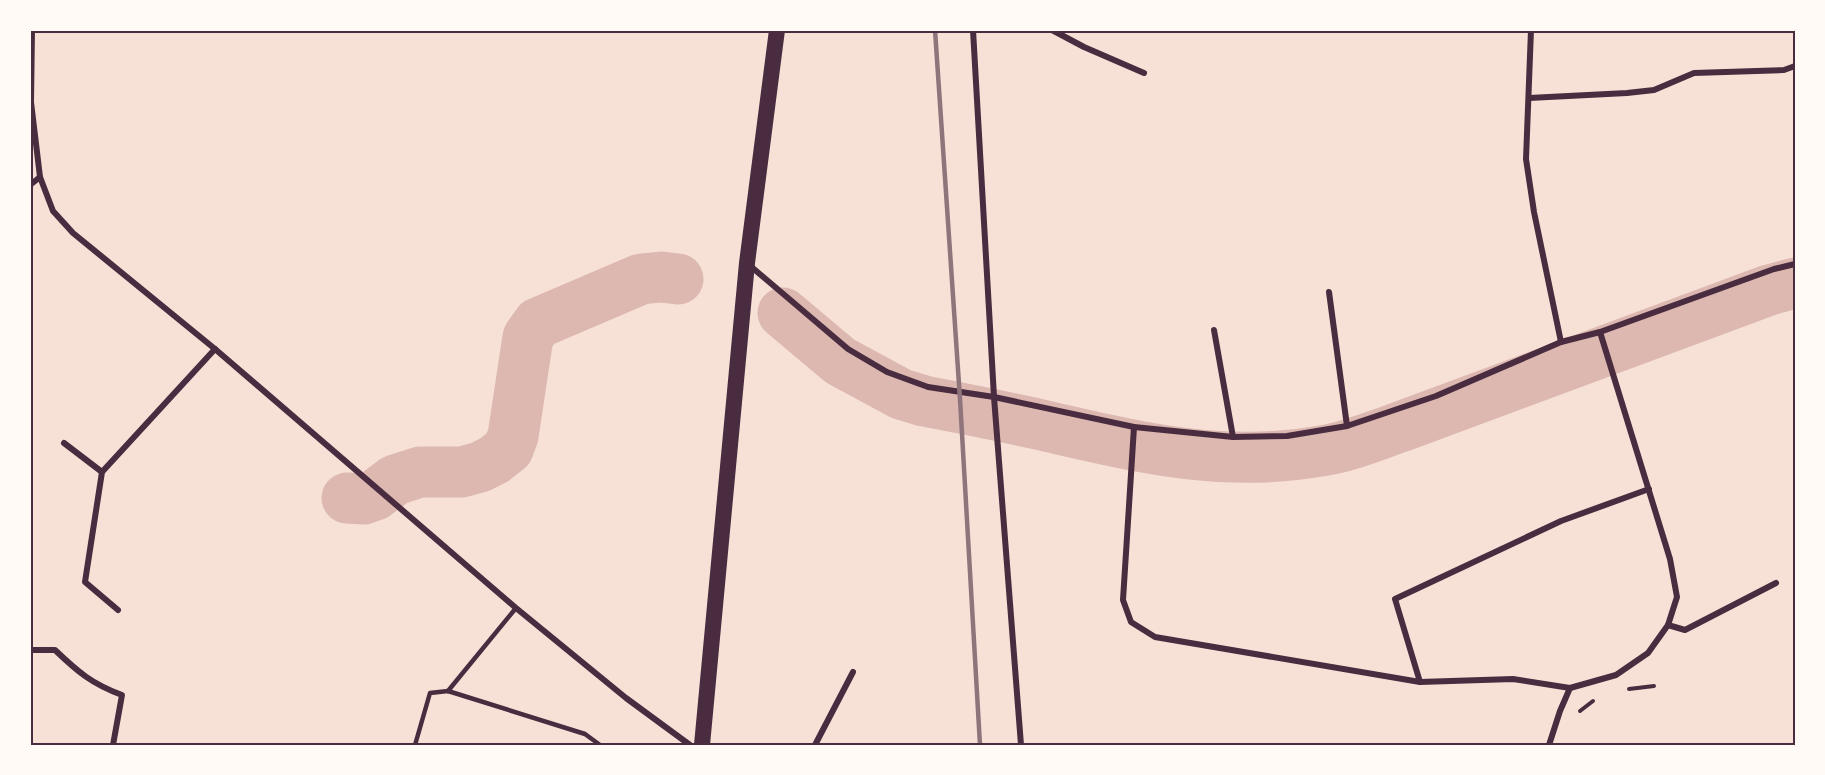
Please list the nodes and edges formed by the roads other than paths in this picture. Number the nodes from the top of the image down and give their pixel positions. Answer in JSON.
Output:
{"nodes":[{"id":1,"x":32,"y":30,"type":"edge"},
{"id":2,"x":777,"y":30,"type":"edge"},
{"id":3,"x":973,"y":30,"type":"edge"},
{"id":4,"x":1052,"y":30,"type":"edge"},
{"id":5,"x":1532,"y":30,"type":"edge"},
{"id":6,"x":1795,"y":66,"type":"edge"},
{"id":7,"x":1144,"y":73,"type":"dead end"},
{"id":8,"x":1528,"y":98,"type":"junction"},
{"id":9,"x":40,"y":177,"type":"junction"},
{"id":10,"x":30,"y":185,"type":"edge"},
{"id":11,"x":747,"y":263,"type":"junction"},
{"id":12,"x":1795,"y":264,"type":"edge"},
{"id":13,"x":1329,"y":292,"type":"dead end"},
{"id":14,"x":1214,"y":330,"type":"dead end"},
{"id":15,"x":1600,"y":332,"type":"junction"},
{"id":16,"x":1561,"y":342,"type":"junction"},
{"id":17,"x":214,"y":349,"type":"junction"},
{"id":18,"x":994,"y":397,"type":"junction"},
{"id":19,"x":1347,"y":426,"type":"junction"},
{"id":20,"x":1134,"y":427,"type":"junction"},
{"id":21,"x":1233,"y":437,"type":"junction"},
{"id":22,"x":64,"y":443,"type":"dead end"},
{"id":23,"x":102,"y":472,"type":"junction"},
{"id":24,"x":1648,"y":489,"type":"junction"},
{"id":25,"x":1776,"y":583,"type":"dead end"},
{"id":26,"x":516,"y":608,"type":"junction"},
{"id":27,"x":118,"y":610,"type":"dead end"},
{"id":28,"x":1668,"y":625,"type":"junction"},
{"id":29,"x":30,"y":650,"type":"edge"},
{"id":30,"x":853,"y":672,"type":"dead end"},
{"id":31,"x":1420,"y":682,"type":"junction"},
{"id":32,"x":1570,"y":688,"type":"junction"},
{"id":33,"x":448,"y":691,"type":"junction"},
{"id":34,"x":113,"y":745,"type":"edge"},
{"id":35,"x":415,"y":745,"type":"edge"},
{"id":36,"x":600,"y":745,"type":"edge"},
{"id":37,"x":690,"y":745,"type":"edge"},
{"id":38,"x":702,"y":745,"type":"edge"},
{"id":39,"x":815,"y":745,"type":"edge"},
{"id":40,"x":1021,"y":745,"type":"edge"},
{"id":41,"x":1549,"y":745,"type":"edge"}],
"edges":[{"from":1,"to":9,"type":"street"},
{"from":2,"to":11,"type":"highway"},
{"from":3,"to":18,"type":"street"},
{"from":4,"to":7,"type":"street"},
{"from":5,"to":8,"type":"street"},
{"from":6,"to":8,"type":"street"},
{"from":8,"to":16,"type":"street"},
{"from":9,"to":10,"type":"street"},
{"from":9,"to":17,"type":"street"},
{"from":11,"to":18,"type":"street"},
{"from":11,"to":38,"type":"highway"},
{"from":12,"to":15,"type":"street"},
{"from":13,"to":19,"type":"street"},
{"from":14,"to":21,"type":"street"},
{"from":15,"to":16,"type":"street"},
{"from":15,"to":24,"type":"street"},
{"from":16,"to":19,"type":"street"},
{"from":17,"to":23,"type":"street"},
{"from":17,"to":26,"type":"street"},
{"from":18,"to":20,"type":"street"},
{"from":18,"to":40,"type":"street"},
{"from":19,"to":21,"type":"street"},
{"from":20,"to":21,"type":"street"},
{"from":20,"to":31,"type":"street"},
{"from":22,"to":23,"type":"street"},
{"from":23,"to":27,"type":"street"},
{"from":24,"to":28,"type":"street"},
{"from":24,"to":31,"type":"street"},
{"from":25,"to":28,"type":"street"},
{"from":26,"to":33,"type":"lane"},
{"from":26,"to":37,"type":"street"},
{"from":28,"to":32,"type":"street"},
{"from":29,"to":34,"type":"street"},
{"from":30,"to":39,"type":"street"},
{"from":31,"to":32,"type":"street"},
{"from":32,"to":41,"type":"street"},
{"from":33,"to":35,"type":"lane"},
{"from":33,"to":36,"type":"lane"}]}
